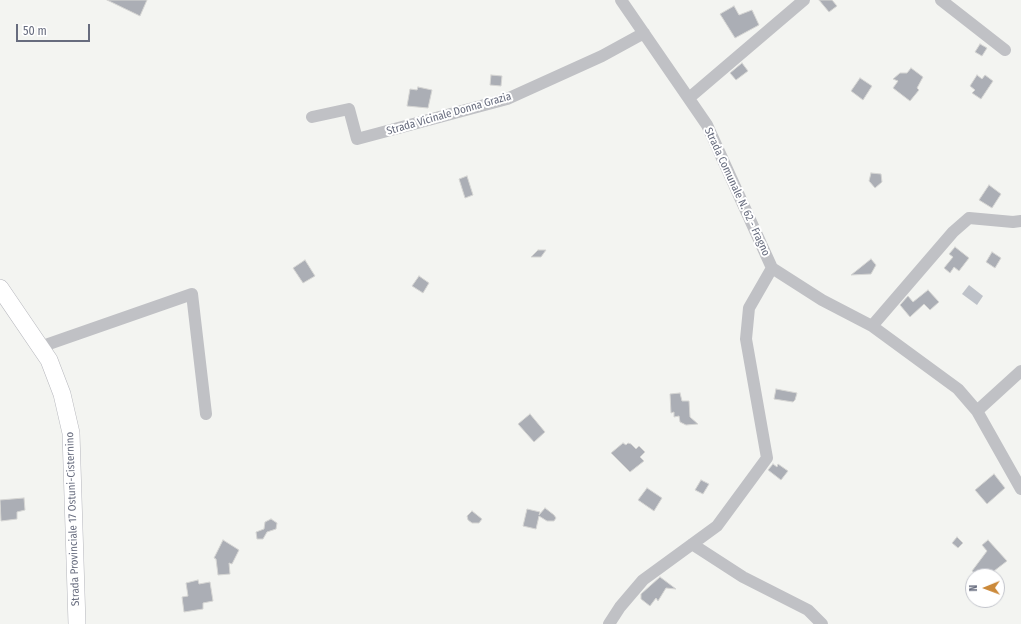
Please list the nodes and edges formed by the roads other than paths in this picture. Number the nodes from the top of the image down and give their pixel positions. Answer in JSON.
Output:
{"nodes":[{"id":1,"x":621,"y":0,"type":"edge"},
{"id":2,"x":804,"y":0,"type":"edge"},
{"id":3,"x":940,"y":0,"type":"edge"},
{"id":4,"x":644,"y":33,"type":"junction"},
{"id":5,"x":1005,"y":50,"type":"dead end"},
{"id":6,"x":689,"y":98,"type":"junction"},
{"id":7,"x":312,"y":117,"type":"dead end"},
{"id":8,"x":1021,"y":221,"type":"edge"},
{"id":9,"x":772,"y":268,"type":"junction"},
{"id":10,"x":0,"y":288,"type":"edge"},
{"id":11,"x":872,"y":326,"type":"junction"},
{"id":12,"x":40,"y":347,"type":"junction"},
{"id":13,"x":1021,"y":371,"type":"edge"},
{"id":14,"x":977,"y":411,"type":"junction"},
{"id":15,"x":206,"y":414,"type":"dead end"},
{"id":16,"x":1021,"y":489,"type":"edge"},
{"id":17,"x":692,"y":544,"type":"junction"},
{"id":18,"x":77,"y":624,"type":"edge"},
{"id":19,"x":609,"y":624,"type":"edge"},
{"id":20,"x":822,"y":624,"type":"edge"}],
"edges":[{"from":1,"to":4,"type":"street","name":"Strada Comunale N. 62 - Fragno"},
{"from":2,"to":6,"type":"street"},
{"from":3,"to":5,"type":"street"},
{"from":4,"to":6,"type":"street","name":"Strada Comunale N. 62 - Fragno"},
{"from":4,"to":7,"type":"street","name":"Strada Vicinale Donna Grazia"},
{"from":6,"to":9,"type":"street","name":"Strada Comunale N. 62 - Fragno"},
{"from":8,"to":11,"type":"street"},
{"from":9,"to":11,"type":"street"},
{"from":9,"to":17,"type":"street","name":"Strada Comunale N. 62 - Fragno"},
{"from":10,"to":12,"type":"main road","name":"Strada Provinciale 17 Ostuni-Cisternino"},
{"from":11,"to":14,"type":"street"},
{"from":12,"to":15,"type":"street"},
{"from":12,"to":18,"type":"main road","name":"Strada Provinciale 17 Ostuni-Cisternino"},
{"from":13,"to":14,"type":"street"},
{"from":14,"to":16,"type":"street"},
{"from":17,"to":19,"type":"street","name":"Strada Comunale N. 62 - Fragno"},
{"from":17,"to":20,"type":"street"}]}
